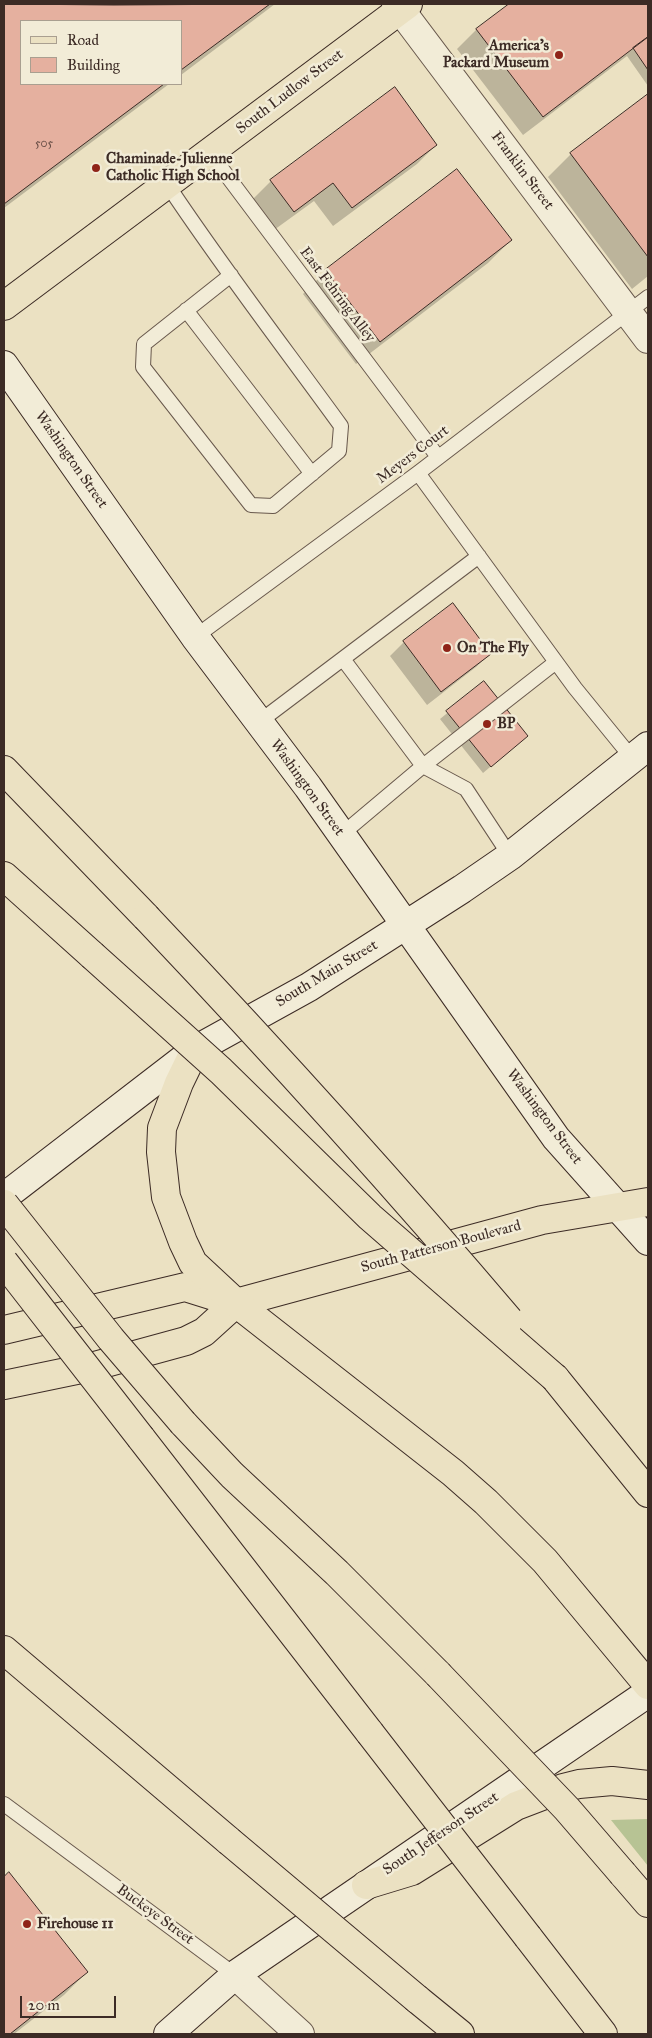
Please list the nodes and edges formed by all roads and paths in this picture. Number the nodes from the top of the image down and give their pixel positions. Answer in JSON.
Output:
{"nodes":[{"id":1,"x":402,"y":6,"type":"edge"},
{"id":2,"x":210,"y":152,"type":"junction"},
{"id":3,"x":167,"y":184,"type":"junction"},
{"id":4,"x":231,"y":275,"type":"junction"},
{"id":5,"x":638,"y":304,"type":"edge"},
{"id":6,"x":4,"y":306,"type":"edge"},
{"id":7,"x":186,"y":310,"type":"junction"},
{"id":8,"x":648,"y":338,"type":"edge"},
{"id":9,"x":4,"y":365,"type":"edge"},
{"id":10,"x":438,"y":457,"type":"junction"},
{"id":11,"x":418,"y":473,"type":"junction"},
{"id":12,"x":312,"y":474,"type":"junction"},
{"id":13,"x":479,"y":556,"type":"junction"},
{"id":14,"x":195,"y":637,"type":"junction"},
{"id":15,"x":343,"y":659,"type":"junction"},
{"id":16,"x":556,"y":662,"type":"junction"},
{"id":17,"x":259,"y":722,"type":"junction"},
{"id":18,"x":640,"y":752,"type":"edge"},
{"id":19,"x":423,"y":766,"type":"junction"},
{"id":20,"x":4,"y":770,"type":"edge"},
{"id":21,"x":341,"y":835,"type":"junction"},
{"id":22,"x":510,"y":856,"type":"junction"},
{"id":23,"x":4,"y":876,"type":"edge"},
{"id":24,"x":406,"y":926,"type":"junction"},
{"id":25,"x":195,"y":1050,"type":"junction"},
{"id":26,"x":4,"y":1197,"type":"edge"},
{"id":27,"x":648,"y":1202,"type":"edge"},
{"id":28,"x":4,"y":1204,"type":"edge"},
{"id":29,"x":617,"y":1207,"type":"junction"},
{"id":30,"x":648,"y":1241,"type":"edge"},
{"id":31,"x":4,"y":1262,"type":"edge"},
{"id":32,"x":236,"y":1303,"type":"junction"},
{"id":33,"x":4,"y":1330,"type":"edge"},
{"id":34,"x":555,"y":1378,"type":"junction"},
{"id":35,"x":4,"y":1385,"type":"edge"},
{"id":36,"x":648,"y":1493,"type":"edge"},
{"id":37,"x":4,"y":1650,"type":"edge"},
{"id":38,"x":648,"y":1686,"type":"edge"},
{"id":39,"x":648,"y":1693,"type":"edge"},
{"id":40,"x":648,"y":1785,"type":"edge"},
{"id":41,"x":4,"y":1804,"type":"edge"},
{"id":42,"x":366,"y":1885,"type":"junction"},
{"id":43,"x":648,"y":1903,"type":"edge"},
{"id":44,"x":235,"y":1975,"type":"junction"},
{"id":45,"x":168,"y":2034,"type":"edge"},
{"id":46,"x":300,"y":2034,"type":"edge"},
{"id":47,"x":460,"y":2034,"type":"edge"},
{"id":48,"x":603,"y":2034,"type":"edge"}],
"edges":[{"from":1,"to":2,"type":"main road","name":"South Ludlow Street"},
{"from":1,"to":5,"type":"street","name":"Franklin Street"},
{"from":2,"to":3,"type":"main road","name":"South Ludlow Street"},
{"from":2,"to":10,"type":"lane","name":"East Fehring Alley"},
{"from":3,"to":4,"type":"lane"},
{"from":3,"to":6,"type":"main road","name":"South Ludlow Street"},
{"from":4,"to":7,"type":"lane"},
{"from":4,"to":12,"type":"lane"},
{"from":5,"to":8,"type":"street","name":"Franklin Street"},
{"from":5,"to":10,"type":"lane","name":"Meyers Court"},
{"from":7,"to":12,"type":"lane"},
{"from":7,"to":12,"type":"lane"},
{"from":9,"to":14,"type":"street","name":"Washington Street"},
{"from":10,"to":11,"type":"lane","name":"Meyers Court"},
{"from":11,"to":13,"type":"lane"},
{"from":11,"to":14,"type":"lane","name":"Meyers Court"},
{"from":13,"to":15,"type":"lane"},
{"from":13,"to":16,"type":"lane"},
{"from":14,"to":17,"type":"street","name":"Washington Street"},
{"from":15,"to":17,"type":"lane"},
{"from":15,"to":19,"type":"lane"},
{"from":16,"to":18,"type":"lane"},
{"from":16,"to":19,"type":"lane"},
{"from":17,"to":21,"type":"street","name":"Washington Street"},
{"from":18,"to":22,"type":"street","name":"South Main Street"},
{"from":19,"to":21,"type":"lane"},
{"from":19,"to":22,"type":"lane"},
{"from":20,"to":34,"type":"main road","bridge":true},
{"from":21,"to":24,"type":"street","name":"Washington Street"},
{"from":22,"to":24,"type":"street","name":"South Main Street"},
{"from":23,"to":34,"type":"main road","bridge":true},
{"from":24,"to":25,"type":"street","name":"South Main Street"},
{"from":24,"to":29,"type":"street","name":"Washington Street"},
{"from":25,"to":26,"type":"street","name":"South Main Street"},
{"from":25,"to":32,"type":"main road"},
{"from":27,"to":29,"type":"main road","name":"South Patterson Boulevard"},
{"from":28,"to":43,"type":"main road","bridge":true},
{"from":29,"to":30,"type":"street","name":"Washington Street"},
{"from":29,"to":32,"type":"main road","name":"South Patterson Boulevard"},
{"from":31,"to":48,"type":"main road","bridge":true},
{"from":32,"to":33,"type":"main road"},
{"from":32,"to":35,"type":"main road","name":"South Patterson Boulevard"},
{"from":32,"to":38,"type":"main road"},
{"from":34,"to":36,"type":"main road"},
{"from":37,"to":47,"type":"main road","bridge":true},
{"from":39,"to":42,"type":"street","name":"South Jefferson Street"},
{"from":40,"to":42,"type":"main road"},
{"from":41,"to":44,"type":"lane","name":"Buckeye Street"},
{"from":42,"to":44,"type":"street","name":"South Jefferson Street"},
{"from":44,"to":45,"type":"street","name":"South Jefferson Street"},
{"from":44,"to":46,"type":"street","name":"Buckeye Street"}]}
